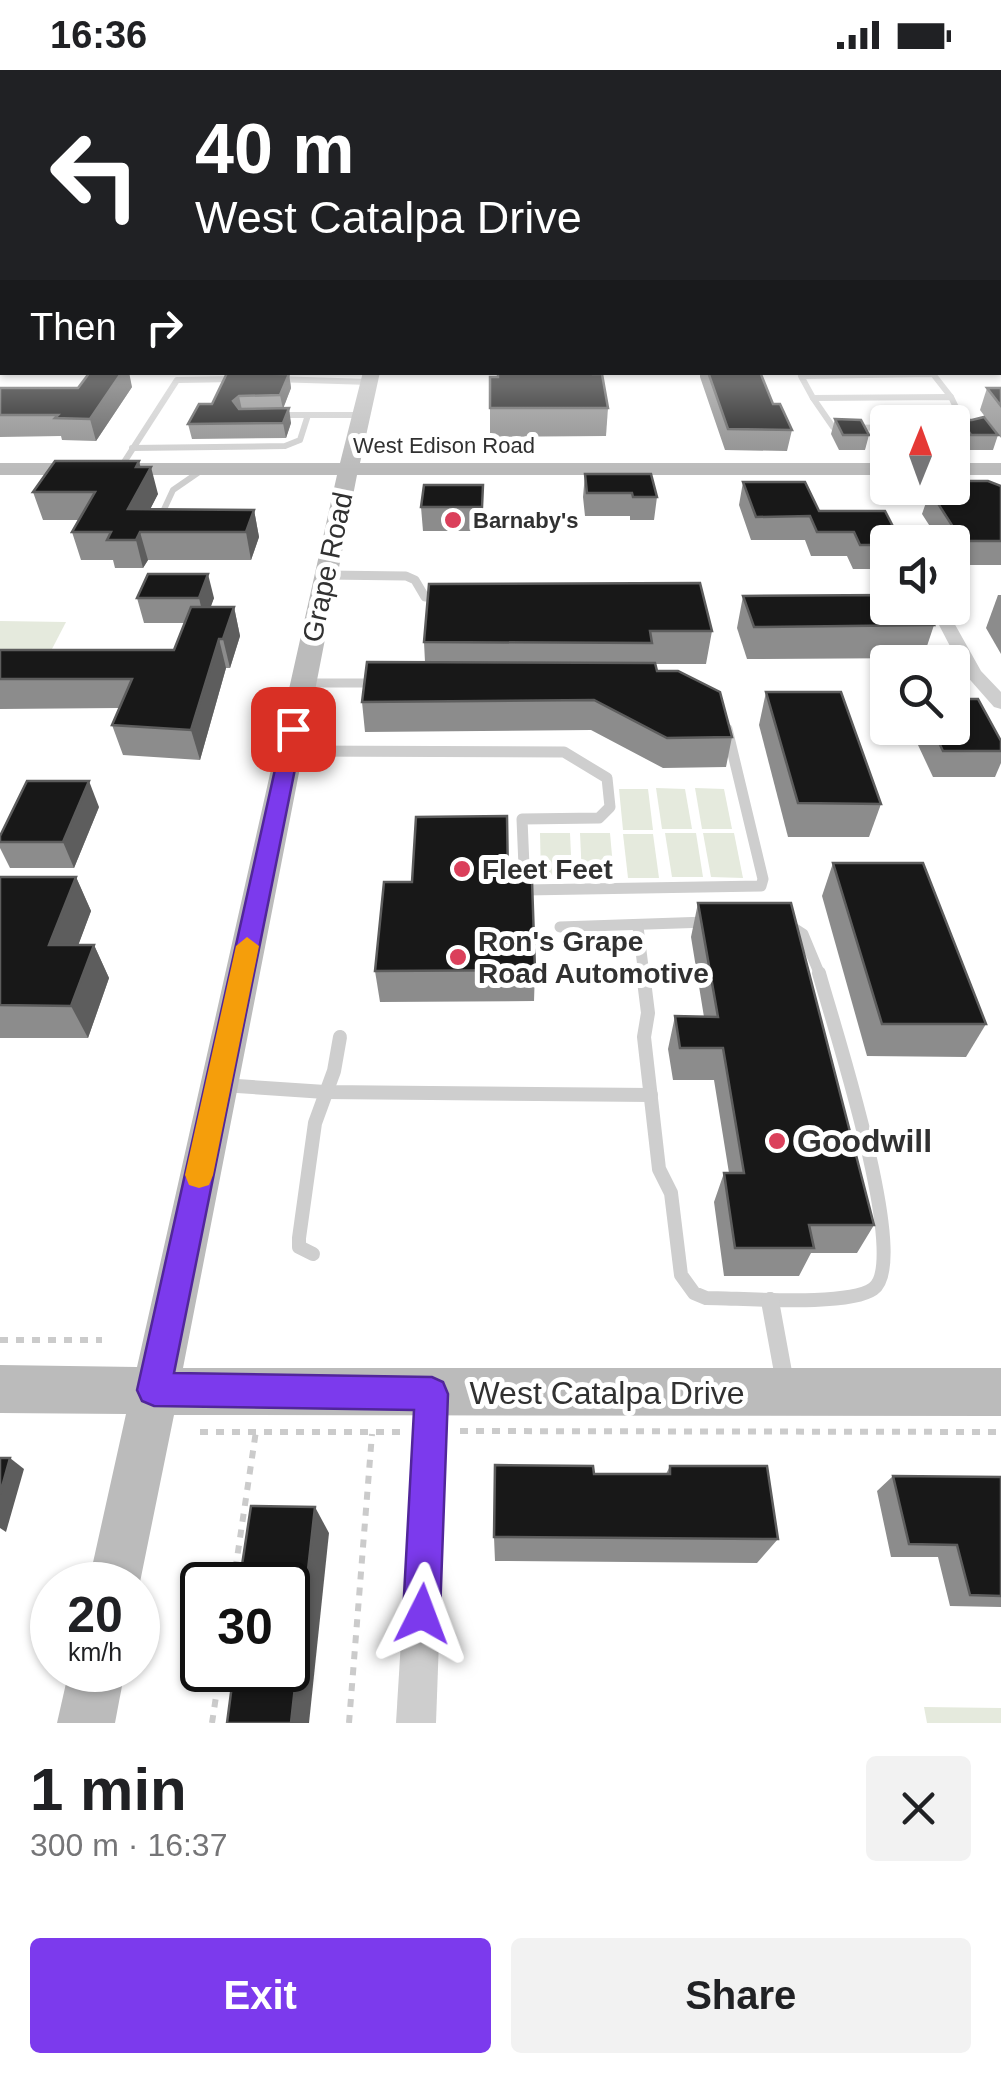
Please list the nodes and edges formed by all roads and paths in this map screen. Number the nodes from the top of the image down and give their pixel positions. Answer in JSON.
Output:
{"nodes":[{"id":1,"x":867,"y":375,"type":"edge"},
{"id":2,"x":934,"y":375,"type":"edge"},
{"id":3,"x":371,"y":377,"type":"edge"},
{"id":4,"x":247,"y":379,"type":"edge"},
{"id":5,"x":266,"y":379,"type":"edge"},
{"id":6,"x":951,"y":397,"type":"junction"},
{"id":7,"x":813,"y":398,"type":"junction"},
{"id":8,"x":955,"y":405,"type":"edge"},
{"id":9,"x":259,"y":415,"type":"edge"},
{"id":10,"x":308,"y":415,"type":"junction"},
{"id":11,"x":362,"y":415,"type":"junction"},
{"id":12,"x":870,"y":428,"type":"edge"},
{"id":13,"x":229,"y":445,"type":"junction"},
{"id":14,"x":132,"y":448,"type":"junction"},
{"id":15,"x":0,"y":469,"type":"edge"},
{"id":16,"x":870,"y":469,"type":"edge"},
{"id":17,"x":970,"y":469,"type":"edge"},
{"id":18,"x":1001,"y":469,"type":"edge"},
{"id":19,"x":119,"y":470,"type":"junction"},
{"id":20,"x":166,"y":470,"type":"junction"},
{"id":21,"x":210,"y":470,"type":"junction"},
{"id":22,"x":348,"y":470,"type":"junction"},
{"id":23,"x":174,"y":490,"type":"junction"},
{"id":24,"x":157,"y":525,"type":"edge"},
{"id":25,"x":326,"y":575,"type":"junction"},
{"id":26,"x":456,"y":598,"type":"edge"},
{"id":27,"x":948,"y":625,"type":"edge"},
{"id":28,"x":303,"y":683,"type":"junction"},
{"id":29,"x":387,"y":683,"type":"edge"},
{"id":30,"x":1001,"y":703,"type":"edge"},
{"id":31,"x":722,"y":712,"type":"edge"},
{"id":32,"x":289,"y":751,"type":"junction"},
{"id":33,"x":718,"y":922,"type":"edge"},
{"id":34,"x":776,"y":922,"type":"edge"},
{"id":35,"x":560,"y":927,"type":"dead end"},
{"id":36,"x":638,"y":927,"type":"junction"},
{"id":37,"x":340,"y":1037,"type":"dead end"},
{"id":38,"x":218,"y":1086,"type":"junction"},
{"id":39,"x":325,"y":1092,"type":"junction"},
{"id":40,"x":651,"y":1095,"type":"junction"},
{"id":41,"x":313,"y":1254,"type":"dead end"},
{"id":42,"x":770,"y":1299,"type":"junction"},
{"id":43,"x":0,"y":1340,"type":"edge"},
{"id":44,"x":102,"y":1340,"type":"dead end"},
{"id":45,"x":0,"y":1389,"type":"edge"},
{"id":46,"x":154,"y":1390,"type":"junction"},
{"id":47,"x":1001,"y":1392,"type":"edge"},
{"id":48,"x":787,"y":1393,"type":"junction"},
{"id":49,"x":431,"y":1413,"type":"junction"},
{"id":50,"x":200,"y":1432,"type":"dead end"},
{"id":51,"x":256,"y":1432,"type":"junction"},
{"id":52,"x":372,"y":1432,"type":"junction"},
{"id":53,"x":1001,"y":1432,"type":"edge"},
{"id":54,"x":119,"y":1562,"type":"edge"},
{"id":55,"x":236,"y":1562,"type":"edge"},
{"id":56,"x":92,"y":1692,"type":"edge"},
{"id":57,"x":217,"y":1692,"type":"edge"},
{"id":58,"x":86,"y":1723,"type":"edge"},
{"id":59,"x":212,"y":1723,"type":"edge"},
{"id":60,"x":349,"y":1723,"type":"edge"},
{"id":61,"x":416,"y":1723,"type":"edge"}],
"edges":[{"from":1,"to":7,"type":"lane"},
{"from":2,"to":6,"type":"lane"},
{"from":3,"to":5,"type":"lane"},
{"from":3,"to":11,"type":"main road","name":"Grape Road"},
{"from":4,"to":14,"type":"lane"},
{"from":6,"to":7,"type":"lane"},
{"from":6,"to":8,"type":"lane"},
{"from":7,"to":12,"type":"lane"},
{"from":9,"to":10,"type":"lane"},
{"from":10,"to":11,"type":"lane"},
{"from":10,"to":13,"type":"lane"},
{"from":11,"to":22,"type":"main road","name":"Grape Road"},
{"from":13,"to":14,"type":"lane"},
{"from":13,"to":21,"type":"lane"},
{"from":14,"to":19,"type":"lane"},
{"from":15,"to":19,"type":"main road","name":"West Edison Road"},
{"from":16,"to":22,"type":"main road","name":"West Edison Road"},
{"from":17,"to":18,"type":"main road"},
{"from":19,"to":20,"type":"main road","name":"West Edison Road"},
{"from":20,"to":21,"type":"main road","name":"West Edison Road"},
{"from":20,"to":23,"type":"lane"},
{"from":21,"to":22,"type":"main road","name":"West Edison Road"},
{"from":21,"to":23,"type":"lane"},
{"from":22,"to":25,"type":"main road","name":"Grape Road"},
{"from":23,"to":24,"type":"lane"},
{"from":25,"to":26,"type":"lane"},
{"from":25,"to":28,"type":"main road","name":"Grape Road"},
{"from":27,"to":30,"type":"street"},
{"from":28,"to":29,"type":"lane"},
{"from":28,"to":32,"type":"main road","name":"Grape Road"},
{"from":31,"to":32,"type":"lane"},
{"from":32,"to":38,"type":"main road","name":"Grape Road"},
{"from":33,"to":36,"type":"lane"},
{"from":34,"to":42,"type":"lane"},
{"from":35,"to":36,"type":"lane"},
{"from":36,"to":40,"type":"lane"},
{"from":37,"to":39,"type":"lane"},
{"from":38,"to":39,"type":"lane"},
{"from":38,"to":46,"type":"main road","name":"Grape Road"},
{"from":39,"to":40,"type":"lane"},
{"from":39,"to":41,"type":"lane"},
{"from":40,"to":42,"type":"lane"},
{"from":42,"to":48,"type":"lane"},
{"from":43,"to":44,"type":"path"},
{"from":45,"to":46,"type":"main road","name":"West Catalpa Drive"},
{"from":46,"to":49,"type":"main road","name":"West Catalpa Drive"},
{"from":46,"to":54,"type":"main road","name":"Grape Road"},
{"from":47,"to":48,"type":"main road","name":"West Catalpa Drive"},
{"from":48,"to":49,"type":"main road","name":"West Catalpa Drive"},
{"from":49,"to":52,"type":"path"},
{"from":49,"to":53,"type":"path"},
{"from":49,"to":61,"type":"street"},
{"from":50,"to":51,"type":"path"},
{"from":51,"to":52,"type":"path"},
{"from":51,"to":55,"type":"path"},
{"from":52,"to":60,"type":"path"},
{"from":56,"to":58,"type":"main road"},
{"from":57,"to":59,"type":"path"}]}
